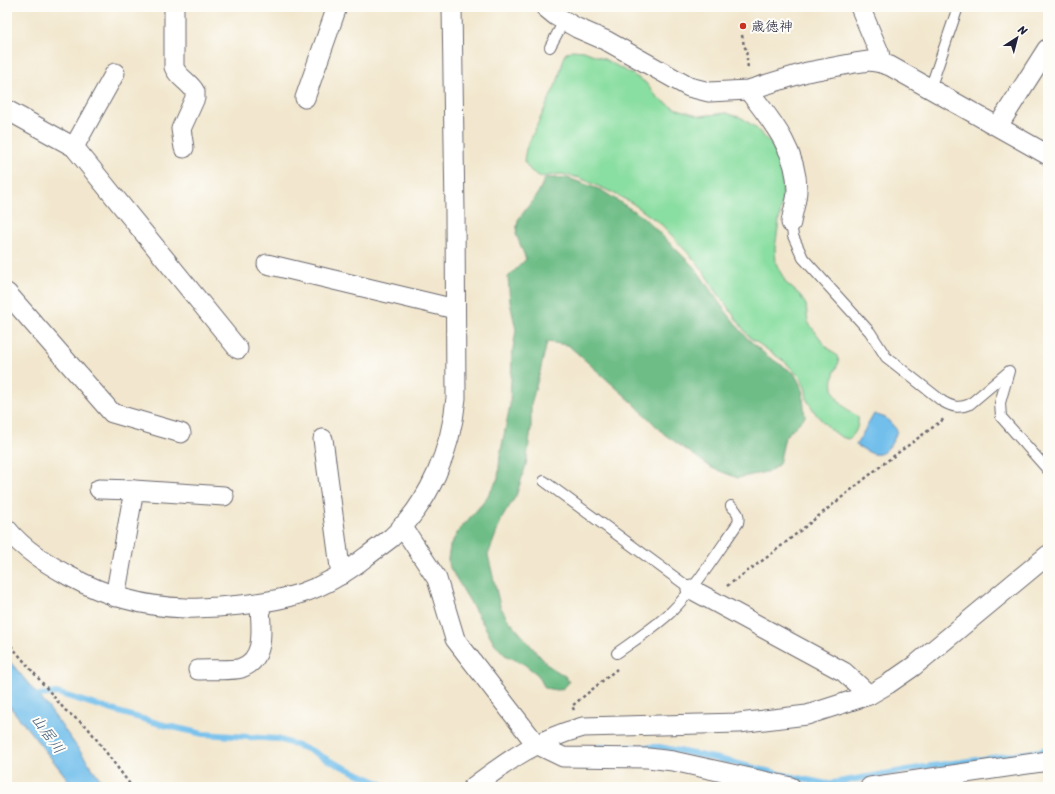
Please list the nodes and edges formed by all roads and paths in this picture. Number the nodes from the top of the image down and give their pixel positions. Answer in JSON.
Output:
{"nodes":[{"id":1,"x":174,"y":7,"type":"edge"},
{"id":2,"x":337,"y":7,"type":"edge"},
{"id":3,"x":452,"y":7,"type":"edge"},
{"id":4,"x":545,"y":7,"type":"edge"},
{"id":5,"x":860,"y":7,"type":"edge"},
{"id":6,"x":958,"y":7,"type":"edge"},
{"id":7,"x":564,"y":21,"type":"junction"},
{"id":8,"x":742,"y":35,"type":"dead end"},
{"id":9,"x":550,"y":47,"type":"dead end"},
{"id":10,"x":1047,"y":49,"type":"edge"},
{"id":11,"x":881,"y":62,"type":"junction"},
{"id":12,"x":115,"y":73,"type":"dead end"},
{"id":13,"x":749,"y":82,"type":"junction"},
{"id":14,"x":930,"y":88,"type":"junction"},
{"id":15,"x":306,"y":98,"type":"dead end"},
{"id":16,"x":7,"y":110,"type":"edge"},
{"id":17,"x":998,"y":126,"type":"junction"},
{"id":18,"x":74,"y":147,"type":"junction"},
{"id":19,"x":184,"y":148,"type":"dead end"},
{"id":20,"x":1048,"y":155,"type":"edge"},
{"id":21,"x":790,"y":223,"type":"joint"},
{"id":22,"x":267,"y":264,"type":"dead end"},
{"id":23,"x":7,"y":293,"type":"edge"},
{"id":24,"x":455,"y":309,"type":"junction"},
{"id":25,"x":238,"y":349,"type":"dead end"},
{"id":26,"x":957,"y":407,"type":"junction"},
{"id":27,"x":180,"y":433,"type":"dead end"},
{"id":28,"x":323,"y":439,"type":"dead end"},
{"id":29,"x":1048,"y":470,"type":"edge"},
{"id":30,"x":544,"y":481,"type":"dead end"},
{"id":31,"x":99,"y":489,"type":"dead end"},
{"id":32,"x":134,"y":490,"type":"junction"},
{"id":33,"x":224,"y":496,"type":"dead end"},
{"id":34,"x":731,"y":506,"type":"dead end"},
{"id":35,"x":402,"y":526,"type":"junction"},
{"id":36,"x":7,"y":529,"type":"edge"},
{"id":37,"x":1048,"y":555,"type":"edge"},
{"id":38,"x":341,"y":575,"type":"junction"},
{"id":39,"x":691,"y":589,"type":"junction"},
{"id":40,"x":115,"y":597,"type":"junction"},
{"id":41,"x":709,"y":598,"type":"junction"},
{"id":42,"x":260,"y":602,"type":"junction"},
{"id":43,"x":7,"y":641,"type":"edge"},
{"id":44,"x":617,"y":653,"type":"dead end"},
{"id":45,"x":619,"y":667,"type":"dead end"},
{"id":46,"x":198,"y":670,"type":"dead end"},
{"id":47,"x":869,"y":695,"type":"junction"},
{"id":48,"x":572,"y":706,"type":"dead end"},
{"id":49,"x":536,"y":744,"type":"junction"},
{"id":50,"x":1048,"y":761,"type":"edge"},
{"id":51,"x":868,"y":781,"type":"edge"},
{"id":52,"x":132,"y":787,"type":"edge"},
{"id":53,"x":474,"y":787,"type":"edge"},
{"id":54,"x":791,"y":787,"type":"edge"}],
"edges":[{"from":1,"to":19,"type":"street"},
{"from":2,"to":15,"type":"street"},
{"from":3,"to":24,"type":"street"},
{"from":4,"to":7,"type":"street"},
{"from":5,"to":11,"type":"street"},
{"from":6,"to":14,"type":"lane"},
{"from":7,"to":9,"type":"lane"},
{"from":7,"to":13,"type":"street"},
{"from":8,"to":13,"type":"path"},
{"from":10,"to":17,"type":"street"},
{"from":11,"to":13,"type":"street"},
{"from":11,"to":14,"type":"street"},
{"from":12,"to":18,"type":"street"},
{"from":13,"to":21,"type":"street"},
{"from":14,"to":17,"type":"street"},
{"from":16,"to":18,"type":"street"},
{"from":17,"to":20,"type":"street"},
{"from":18,"to":25,"type":"street"},
{"from":21,"to":26,"type":"lane"},
{"from":22,"to":24,"type":"street"},
{"from":23,"to":27,"type":"street"},
{"from":24,"to":35,"type":"street"},
{"from":26,"to":29,"type":"lane"},
{"from":26,"to":41,"type":"path"},
{"from":28,"to":38,"type":"street"},
{"from":30,"to":39,"type":"lane"},
{"from":31,"to":32,"type":"street"},
{"from":32,"to":33,"type":"street"},
{"from":32,"to":40,"type":"street"},
{"from":34,"to":39,"type":"lane"},
{"from":35,"to":38,"type":"street"},
{"from":35,"to":49,"type":"street"},
{"from":36,"to":40,"type":"street"},
{"from":37,"to":47,"type":"street"},
{"from":38,"to":42,"type":"street"},
{"from":39,"to":41,"type":"street"},
{"from":39,"to":44,"type":"lane"},
{"from":40,"to":42,"type":"street"},
{"from":41,"to":47,"type":"street"},
{"from":42,"to":46,"type":"street"},
{"from":43,"to":52,"type":"path"},
{"from":45,"to":48,"type":"path"},
{"from":47,"to":49,"type":"street"},
{"from":49,"to":53,"type":"street"},
{"from":49,"to":54,"type":"street"},
{"from":50,"to":51,"type":"street"}]}
